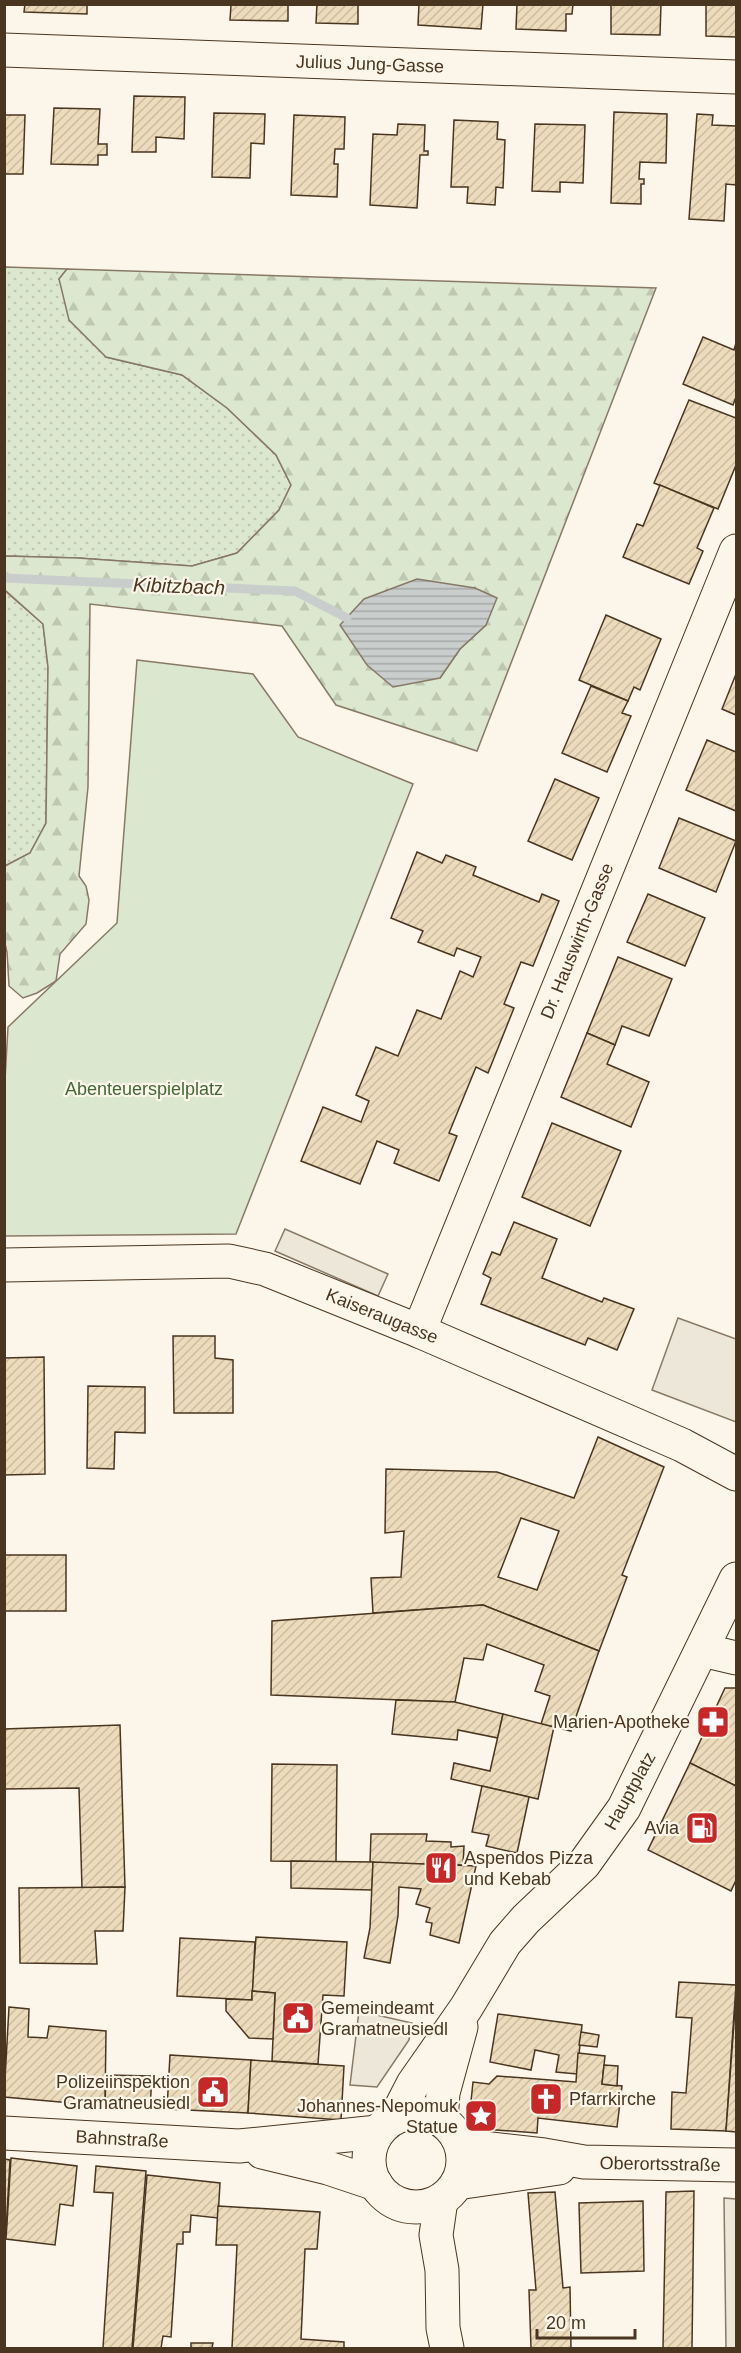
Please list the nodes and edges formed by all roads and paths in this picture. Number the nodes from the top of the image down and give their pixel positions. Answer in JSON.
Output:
{"nodes":[{"id":1,"x":4,"y":50,"type":"edge"},
{"id":2,"x":736,"y":77,"type":"edge"},
{"id":3,"x":736,"y":550,"type":"edge"},
{"id":4,"x":4,"y":1265,"type":"edge"},
{"id":5,"x":419,"y":1331,"type":"junction"},
{"id":6,"x":736,"y":1474,"type":"edge"},
{"id":7,"x":736,"y":1579,"type":"edge"},
{"id":8,"x":702,"y":1650,"type":"junction"},
{"id":9,"x":736,"y":1658,"type":"edge"},
{"id":10,"x":466,"y":2008,"type":"junction"},
{"id":11,"x":387,"y":2124,"type":"junction"},
{"id":12,"x":449,"y":2129,"type":"junction"},
{"id":13,"x":4,"y":2133,"type":"edge"},
{"id":14,"x":238,"y":2146,"type":"junction"},
{"id":15,"x":584,"y":2162,"type":"junction"},
{"id":16,"x":736,"y":2165,"type":"edge"},
{"id":17,"x":376,"y":2184,"type":"junction"},
{"id":18,"x":449,"y":2192,"type":"junction"},
{"id":19,"x":404,"y":2206,"type":"junction"},
{"id":20,"x":445,"y":2338,"type":"edge"}],
"edges":[{"from":1,"to":2,"type":"street","name":"Julius Jung-Gasse"},
{"from":3,"to":5,"type":"street","name":"Dr. Hauswirth-Gasse"},
{"from":4,"to":5,"type":"street","name":"Kaiseraugasse"},
{"from":5,"to":6,"type":"street","name":"Kaiseraugasse"},
{"from":7,"to":8,"type":"street","name":"Hauptplatz"},
{"from":8,"to":9,"type":"street"},
{"from":8,"to":10,"type":"street","name":"Hauptplatz"},
{"from":10,"to":11,"type":"street","name":"Hauptplatz"},
{"from":10,"to":12,"type":"street","name":"Hauptplatz"},
{"from":11,"to":12,"type":"street"},
{"from":11,"to":14,"type":"street","name":"Bahnstraße"},
{"from":11,"to":17,"type":"street"},
{"from":12,"to":15,"type":"street","name":"Oberortsstraße"},
{"from":12,"to":18,"type":"street"},
{"from":13,"to":14,"type":"street","name":"Bahnstraße"},
{"from":14,"to":17,"type":"street","name":"Bahnstraße"},
{"from":15,"to":16,"type":"street","name":"Oberortsstraße"},
{"from":15,"to":18,"type":"street","name":"Oberortsstraße"},
{"from":17,"to":19,"type":"street"},
{"from":18,"to":19,"type":"street"},
{"from":18,"to":20,"type":"street"},
{"from":19,"to":20,"type":"street"}]}
